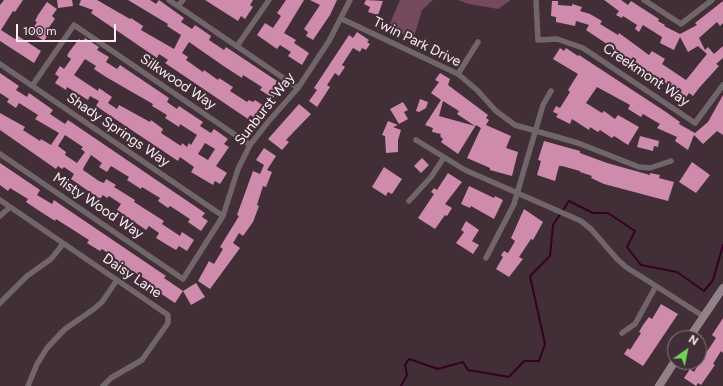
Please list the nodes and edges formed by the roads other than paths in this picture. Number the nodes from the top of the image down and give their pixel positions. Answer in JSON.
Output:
{"nodes":[{"id":1,"x":169,"y":0,"type":"edge"},
{"id":2,"x":183,"y":0,"type":"edge"},
{"id":3,"x":269,"y":0,"type":"edge"},
{"id":4,"x":350,"y":0,"type":"edge"},
{"id":5,"x":536,"y":0,"type":"edge"},
{"id":6,"x":644,"y":0,"type":"edge"},
{"id":7,"x":712,"y":0,"type":"edge"},
{"id":8,"x":178,"y":6,"type":"junction"},
{"id":9,"x":342,"y":19,"type":"junction"},
{"id":10,"x":478,"y":42,"type":"dead end"},
{"id":11,"x":237,"y":46,"type":"junction"},
{"id":12,"x":0,"y":64,"type":"edge"},
{"id":13,"x":458,"y":74,"type":"junction"},
{"id":14,"x":723,"y":85,"type":"edge"},
{"id":15,"x":32,"y":86,"type":"junction"},
{"id":16,"x":298,"y":88,"type":"junction"},
{"id":17,"x":551,"y":90,"type":"dead end"},
{"id":18,"x":536,"y":132,"type":"junction"},
{"id":19,"x":416,"y":140,"type":"dead end"},
{"id":20,"x":250,"y":146,"type":"junction"},
{"id":21,"x":0,"y":154,"type":"edge"},
{"id":22,"x":443,"y":158,"type":"junction"},
{"id":23,"x":671,"y":161,"type":"dead end"},
{"id":24,"x":518,"y":194,"type":"junction"},
{"id":25,"x":0,"y":200,"type":"edge"},
{"id":26,"x":409,"y":201,"type":"dead end"},
{"id":27,"x":10,"y":207,"type":"junction"},
{"id":28,"x":0,"y":216,"type":"edge"},
{"id":29,"x":222,"y":216,"type":"junction"},
{"id":30,"x":63,"y":244,"type":"junction"},
{"id":31,"x":486,"y":258,"type":"dead end"},
{"id":32,"x":183,"y":278,"type":"joint"},
{"id":33,"x":117,"y":280,"type":"junction"},
{"id":34,"x":656,"y":286,"type":"junction"},
{"id":35,"x":723,"y":288,"type":"edge"},
{"id":36,"x":0,"y":303,"type":"edge"},
{"id":37,"x":703,"y":316,"type":"junction"},
{"id":38,"x":695,"y":330,"type":"edge"},
{"id":39,"x":622,"y":333,"type":"dead end"},
{"id":40,"x":669,"y":370,"type":"edge"},
{"id":41,"x":28,"y":386,"type":"edge"},
{"id":42,"x":103,"y":386,"type":"edge"},
{"id":43,"x":659,"y":386,"type":"edge"}],
"edges":[{"from":1,"to":8,"type":"street"},
{"from":2,"to":8,"type":"street"},
{"from":3,"to":11,"type":"street"},
{"from":4,"to":9,"type":"street","name":"Sunburst Way"},
{"from":5,"to":14,"type":"street","name":"Creekmont Way"},
{"from":6,"to":7,"type":"street"},
{"from":8,"to":11,"type":"street"},
{"from":9,"to":13,"type":"street","name":"Twin Park Drive"},
{"from":9,"to":16,"type":"street","name":"Sunburst Way"},
{"from":10,"to":13,"type":"street"},
{"from":11,"to":16,"type":"street"},
{"from":12,"to":15,"type":"street","name":"Shady Springs Way"},
{"from":13,"to":18,"type":"street","name":"Twin Park Drive"},
{"from":15,"to":20,"type":"street","name":"Silkwood Way"},
{"from":15,"to":29,"type":"street","name":"Shady Springs Way"},
{"from":16,"to":20,"type":"street","name":"Sunburst Way"},
{"from":17,"to":18,"type":"street"},
{"from":18,"to":23,"type":"street","name":"Twin Park Drive"},
{"from":18,"to":24,"type":"street"},
{"from":19,"to":22,"type":"street"},
{"from":20,"to":29,"type":"street","name":"Sunburst Way"},
{"from":21,"to":32,"type":"street","name":"Misty Wood Way"},
{"from":22,"to":24,"type":"street"},
{"from":22,"to":26,"type":"street"},
{"from":24,"to":31,"type":"street"},
{"from":24,"to":34,"type":"street"},
{"from":25,"to":27,"type":"street","name":"Daisy Lane"},
{"from":27,"to":28,"type":"street"},
{"from":27,"to":30,"type":"street","name":"Daisy Lane"},
{"from":29,"to":32,"type":"street","name":"Sunburst Way"},
{"from":30,"to":33,"type":"street","name":"Daisy Lane"},
{"from":30,"to":36,"type":"street"},
{"from":33,"to":41,"type":"street"},
{"from":33,"to":42,"type":"street","name":"Daisy Lane"},
{"from":34,"to":37,"type":"street"},
{"from":34,"to":39,"type":"street"},
{"from":35,"to":37,"type":"main road"},
{"from":37,"to":38,"type":"main road"},
{"from":40,"to":43,"type":"main road"}]}
